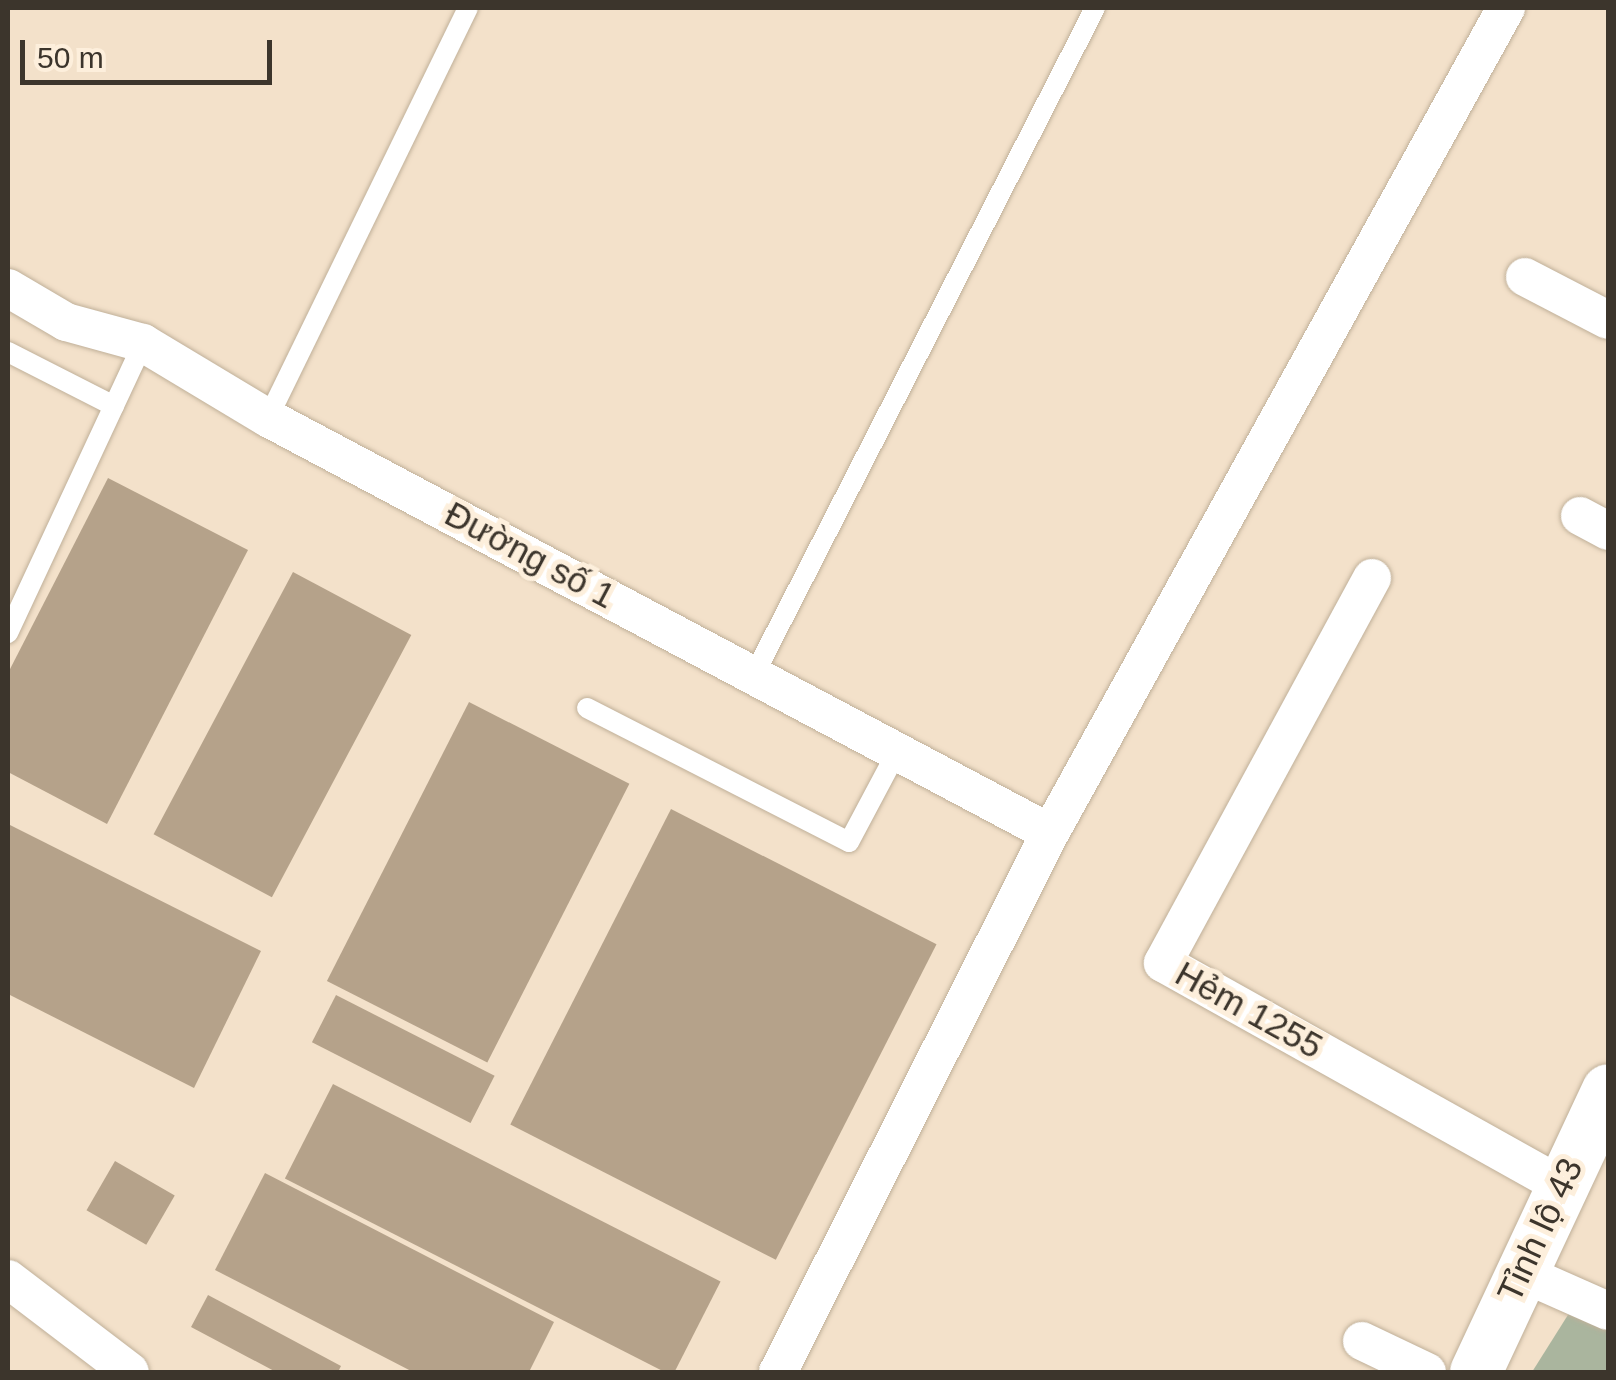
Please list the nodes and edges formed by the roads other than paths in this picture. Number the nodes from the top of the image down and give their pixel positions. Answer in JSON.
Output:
{"nodes":[{"id":1,"x":468,"y":8,"type":"edge"},
{"id":2,"x":1095,"y":8,"type":"edge"},
{"id":3,"x":1506,"y":8,"type":"edge"},
{"id":4,"x":1525,"y":278,"type":"dead end"},
{"id":5,"x":8,"y":288,"type":"edge"},
{"id":6,"x":1608,"y":320,"type":"edge"},
{"id":7,"x":143,"y":342,"type":"junction"},
{"id":8,"x":8,"y":352,"type":"edge"},
{"id":9,"x":114,"y":406,"type":"junction"},
{"id":10,"x":268,"y":418,"type":"junction"},
{"id":11,"x":1372,"y":578,"type":"dead end"},
{"id":12,"x":8,"y":633,"type":"edge"},
{"id":13,"x":755,"y":674,"type":"junction"},
{"id":14,"x":586,"y":708,"type":"dead end"},
{"id":15,"x":898,"y":750,"type":"junction"},
{"id":16,"x":1050,"y":833,"type":"junction"},
{"id":17,"x":1608,"y":1090,"type":"edge"},
{"id":18,"x":1559,"y":1184,"type":"junction"},
{"id":19,"x":1520,"y":1272,"type":"junction"},
{"id":20,"x":14,"y":1297,"type":"edge"},
{"id":21,"x":1608,"y":1311,"type":"edge"},
{"id":22,"x":1362,"y":1341,"type":"dead end"},
{"id":23,"x":130,"y":1372,"type":"edge"},
{"id":24,"x":778,"y":1372,"type":"edge"},
{"id":25,"x":1427,"y":1372,"type":"edge"},
{"id":26,"x":1476,"y":1372,"type":"edge"}],
"edges":[{"from":1,"to":10,"type":"lane"},
{"from":2,"to":13,"type":"lane"},
{"from":3,"to":16,"type":"street"},
{"from":4,"to":6,"type":"street"},
{"from":5,"to":7,"type":"street","name":"Đường số 1"},
{"from":7,"to":9,"type":"lane"},
{"from":7,"to":10,"type":"street","name":"Đường số 1"},
{"from":8,"to":9,"type":"lane"},
{"from":9,"to":12,"type":"lane"},
{"from":10,"to":13,"type":"street","name":"Đường số 1"},
{"from":11,"to":18,"type":"street","name":"Hẻm 1255"},
{"from":13,"to":15,"type":"street","name":"Đường số 1"},
{"from":14,"to":15,"type":"lane"},
{"from":15,"to":16,"type":"street","name":"Đường số 1"},
{"from":16,"to":24,"type":"street"},
{"from":17,"to":18,"type":"main road","name":"Tỉnh lộ 43"},
{"from":18,"to":19,"type":"main road","name":"Tỉnh lộ 43"},
{"from":19,"to":21,"type":"street"},
{"from":19,"to":26,"type":"main road","name":"Tỉnh lộ 43"},
{"from":20,"to":23,"type":"street"},
{"from":22,"to":25,"type":"street"}]}
